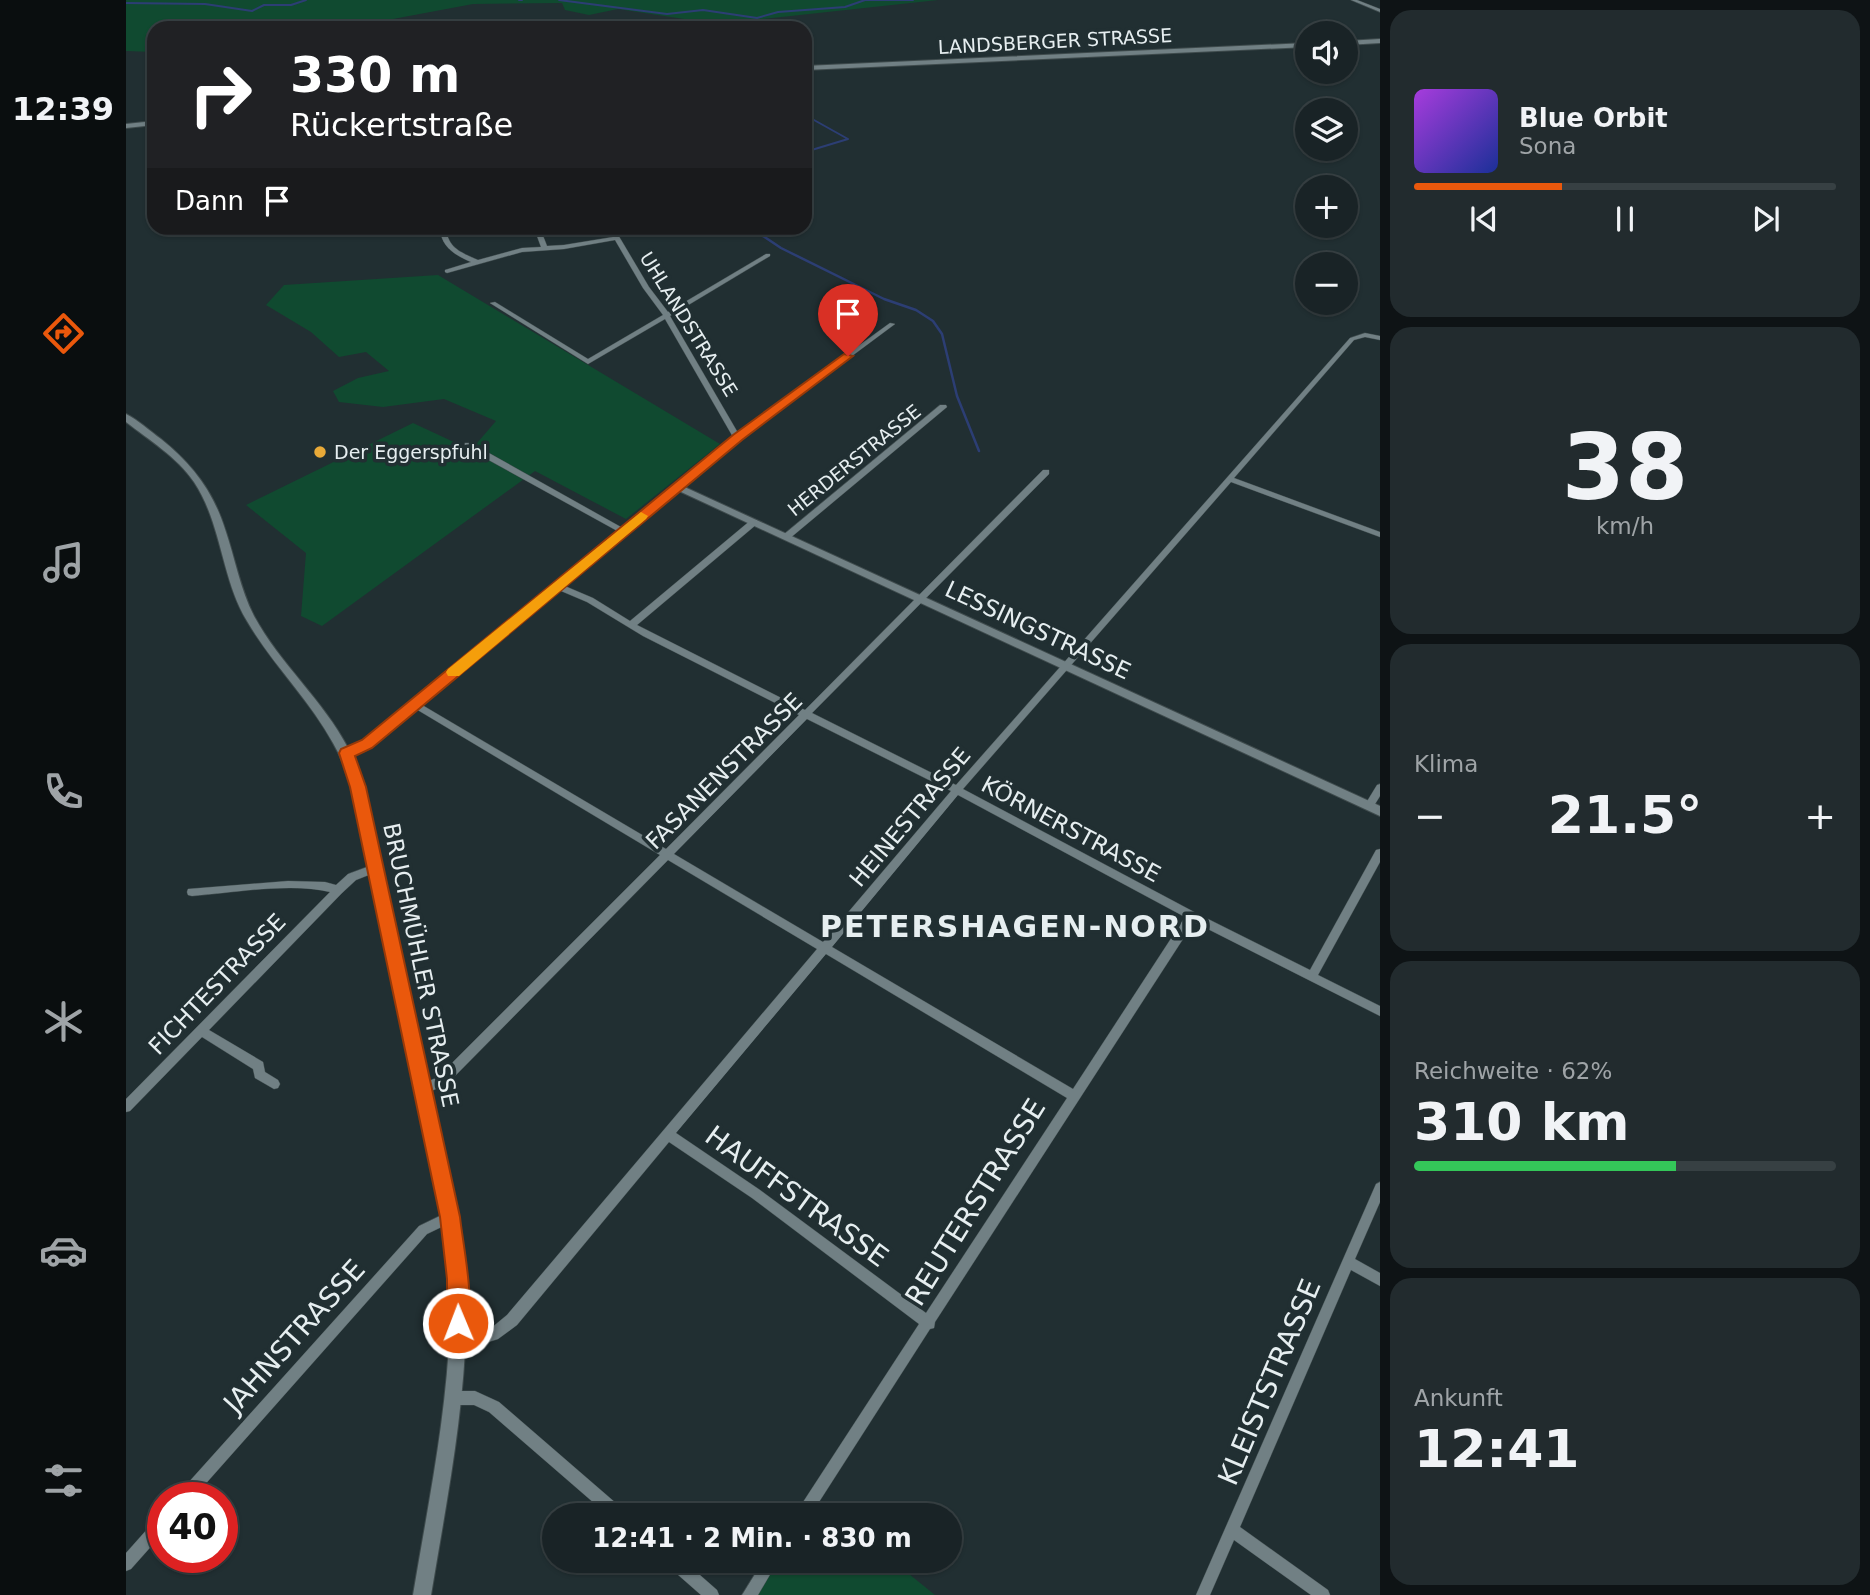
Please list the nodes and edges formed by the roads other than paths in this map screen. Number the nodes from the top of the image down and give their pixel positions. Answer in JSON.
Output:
{"nodes":[{"id":1,"x":1353,"y":0,"type":"edge"},
{"id":2,"x":1380,"y":11,"type":"edge"},
{"id":3,"x":1380,"y":41,"type":"edge"},
{"id":4,"x":1358,"y":42,"type":"edge"},
{"id":5,"x":1295,"y":46,"type":"edge"},
{"id":6,"x":812,"y":68,"type":"edge"},
{"id":7,"x":147,"y":123,"type":"edge"},
{"id":8,"x":126,"y":126,"type":"edge"},
{"id":9,"x":444,"y":235,"type":"edge"},
{"id":10,"x":540,"y":235,"type":"edge"},
{"id":11,"x":615,"y":235,"type":"edge"},
{"id":12,"x":617,"y":238,"type":"junction"},
{"id":13,"x":544,"y":247,"type":"junction"},
{"id":14,"x":768,"y":255,"type":"dead end"},
{"id":15,"x":477,"y":262,"type":"junction"},
{"id":16,"x":447,"y":271,"type":"dead end"},
{"id":17,"x":493,"y":303,"type":"dead end"},
{"id":18,"x":666,"y":314,"type":"junction"},
{"id":19,"x":892,"y":324,"type":"dead end"},
{"id":20,"x":1380,"y":338,"type":"edge"},
{"id":21,"x":943,"y":407,"type":"dead end"},
{"id":22,"x":126,"y":417,"type":"edge"},
{"id":23,"x":737,"y":438,"type":"junction"},
{"id":24,"x":468,"y":444,"type":"dead end"},
{"id":25,"x":1046,"y":472,"type":"dead end"},
{"id":26,"x":1230,"y":479,"type":"junction"},
{"id":27,"x":678,"y":486,"type":"junction"},
{"id":28,"x":754,"y":522,"type":"junction"},
{"id":29,"x":624,"y":531,"type":"junction"},
{"id":30,"x":1380,"y":535,"type":"edge"},
{"id":31,"x":786,"y":537,"type":"junction"},
{"id":32,"x":557,"y":586,"type":"junction"},
{"id":33,"x":920,"y":599,"type":"junction"},
{"id":34,"x":632,"y":624,"type":"junction"},
{"id":35,"x":1064,"y":666,"type":"junction"},
{"id":36,"x":414,"y":704,"type":"junction"},
{"id":37,"x":807,"y":715,"type":"junction"},
{"id":38,"x":347,"y":753,"type":"junction"},
{"id":39,"x":1380,"y":788,"type":"edge"},
{"id":40,"x":957,"y":790,"type":"junction"},
{"id":41,"x":1375,"y":809,"type":"edge"},
{"id":42,"x":1380,"y":852,"type":"edge"},
{"id":43,"x":667,"y":856,"type":"junction"},
{"id":44,"x":375,"y":868,"type":"junction"},
{"id":45,"x":338,"y":890,"type":"junction"},
{"id":46,"x":192,"y":892,"type":"dead end"},
{"id":47,"x":1192,"y":916,"type":"junction"},
{"id":48,"x":824,"y":949,"type":"junction"},
{"id":49,"x":1312,"y":976,"type":"junction"},
{"id":50,"x":1380,"y":1011,"type":"edge"},
{"id":51,"x":201,"y":1031,"type":"junction"},
{"id":52,"x":274,"y":1084,"type":"dead end"},
{"id":53,"x":423,"y":1089,"type":"junction"},
{"id":54,"x":1074,"y":1096,"type":"junction"},
{"id":55,"x":126,"y":1107,"type":"edge"},
{"id":56,"x":668,"y":1134,"type":"junction"},
{"id":57,"x":1380,"y":1188,"type":"edge"},
{"id":58,"x":450,"y":1217,"type":"junction"},
{"id":59,"x":1348,"y":1262,"type":"junction"},
{"id":60,"x":1380,"y":1280,"type":"edge"},
{"id":61,"x":929,"y":1323,"type":"junction"},
{"id":62,"x":457,"y":1345,"type":"junction"},
{"id":63,"x":452,"y":1398,"type":"junction"},
{"id":64,"x":198,"y":1482,"type":"edge"},
{"id":65,"x":605,"y":1503,"type":"edge"},
{"id":66,"x":811,"y":1503,"type":"edge"},
{"id":67,"x":1232,"y":1530,"type":"junction"},
{"id":68,"x":147,"y":1540,"type":"edge"},
{"id":69,"x":126,"y":1563,"type":"edge"},
{"id":70,"x":687,"y":1573,"type":"edge"},
{"id":71,"x":763,"y":1573,"type":"edge"},
{"id":72,"x":422,"y":1595,"type":"edge"},
{"id":73,"x":712,"y":1595,"type":"edge"},
{"id":74,"x":749,"y":1595,"type":"edge"},
{"id":75,"x":1203,"y":1595,"type":"edge"},
{"id":76,"x":1323,"y":1595,"type":"edge"}],
"edges":[{"from":1,"to":2,"type":"street"},
{"from":3,"to":4,"type":"main road"},
{"from":5,"to":6,"type":"main road","name":"LANDSBERGER STRASSE"},
{"from":7,"to":8,"type":"main road"},
{"from":9,"to":15,"type":"street"},
{"from":10,"to":13,"type":"street"},
{"from":11,"to":12,"type":"street","name":"UHLANDSTRASSE"},
{"from":12,"to":13,"type":"street"},
{"from":12,"to":18,"type":"street","name":"UHLANDSTRASSE"},
{"from":13,"to":15,"type":"street"},
{"from":14,"to":18,"type":"street"},
{"from":15,"to":16,"type":"street"},
{"from":17,"to":18,"type":"street"},
{"from":18,"to":23,"type":"street","name":"UHLANDSTRASSE"},
{"from":19,"to":23,"type":"street"},
{"from":20,"to":26,"type":"street","name":"HEINESTRASSE"},
{"from":21,"to":31,"type":"street","name":"HERDERSTRASSE"},
{"from":22,"to":38,"type":"street","name":"BRUCHMÜHLER STRASSE"},
{"from":23,"to":27,"type":"street"},
{"from":24,"to":29,"type":"street"},
{"from":25,"to":33,"type":"street","name":"FASANENSTRASSE"},
{"from":26,"to":30,"type":"street"},
{"from":26,"to":35,"type":"street","name":"HEINESTRASSE"},
{"from":27,"to":28,"type":"street","name":"LESSINGSTRASSE"},
{"from":27,"to":29,"type":"street"},
{"from":28,"to":31,"type":"street","name":"LESSINGSTRASSE"},
{"from":28,"to":34,"type":"street"},
{"from":29,"to":32,"type":"street"},
{"from":31,"to":33,"type":"street","name":"LESSINGSTRASSE"},
{"from":32,"to":34,"type":"street","name":"KÖRNERSTRASSE"},
{"from":32,"to":36,"type":"street"},
{"from":33,"to":35,"type":"street","name":"LESSINGSTRASSE"},
{"from":33,"to":37,"type":"street","name":"FASANENSTRASSE"},
{"from":34,"to":37,"type":"street","name":"KÖRNERSTRASSE"},
{"from":35,"to":40,"type":"street","name":"HEINESTRASSE"},
{"from":35,"to":41,"type":"street","name":"LESSINGSTRASSE"},
{"from":36,"to":38,"type":"street"},
{"from":36,"to":43,"type":"street"},
{"from":37,"to":40,"type":"street","name":"KÖRNERSTRASSE"},
{"from":37,"to":43,"type":"street","name":"FASANENSTRASSE"},
{"from":38,"to":44,"type":"street","name":"BRUCHMÜHLER STRASSE"},
{"from":39,"to":41,"type":"street"},
{"from":40,"to":47,"type":"street","name":"KÖRNERSTRASSE"},
{"from":40,"to":48,"type":"street","name":"HEINESTRASSE"},
{"from":42,"to":49,"type":"street"},
{"from":43,"to":48,"type":"street"},
{"from":43,"to":53,"type":"street","name":"FASANENSTRASSE"},
{"from":44,"to":45,"type":"street","name":"FICHTESTRASSE"},
{"from":44,"to":53,"type":"street","name":"BRUCHMÜHLER STRASSE"},
{"from":45,"to":46,"type":"street","name":"FICHTESTRASSE"},
{"from":45,"to":51,"type":"street","name":"FICHTESTRASSE"},
{"from":47,"to":49,"type":"street","name":"KÖRNERSTRASSE"},
{"from":47,"to":54,"type":"street","name":"REUTERSTRASSE"},
{"from":48,"to":54,"type":"street"},
{"from":48,"to":56,"type":"street","name":"HEINESTRASSE"},
{"from":49,"to":50,"type":"street","name":"KÖRNERSTRASSE"},
{"from":51,"to":52,"type":"street"},
{"from":51,"to":55,"type":"street","name":"FICHTESTRASSE"},
{"from":53,"to":58,"type":"street","name":"BRUCHMÜHLER STRASSE"},
{"from":54,"to":61,"type":"street","name":"REUTERSTRASSE"},
{"from":56,"to":61,"type":"street","name":"HAUFFSTRASSE"},
{"from":56,"to":62,"type":"street","name":"HEINESTRASSE"},
{"from":57,"to":59,"type":"street","name":"KLEISTSTRASSE"},
{"from":58,"to":62,"type":"street","name":"BRUCHMÜHLER STRASSE"},
{"from":58,"to":64,"type":"street","name":"JAHNSTRASSE"},
{"from":59,"to":60,"type":"street"},
{"from":59,"to":67,"type":"street","name":"KLEISTSTRASSE"},
{"from":61,"to":66,"type":"street","name":"REUTERSTRASSE"},
{"from":62,"to":63,"type":"street","name":"BRUCHMÜHLER STRASSE"},
{"from":63,"to":65,"type":"street"},
{"from":63,"to":72,"type":"street","name":"BRUCHMÜHLER STRASSE"},
{"from":67,"to":75,"type":"street","name":"KLEISTSTRASSE"},
{"from":67,"to":76,"type":"street"},
{"from":68,"to":69,"type":"street"},
{"from":70,"to":73,"type":"street"},
{"from":71,"to":74,"type":"street"}]}
